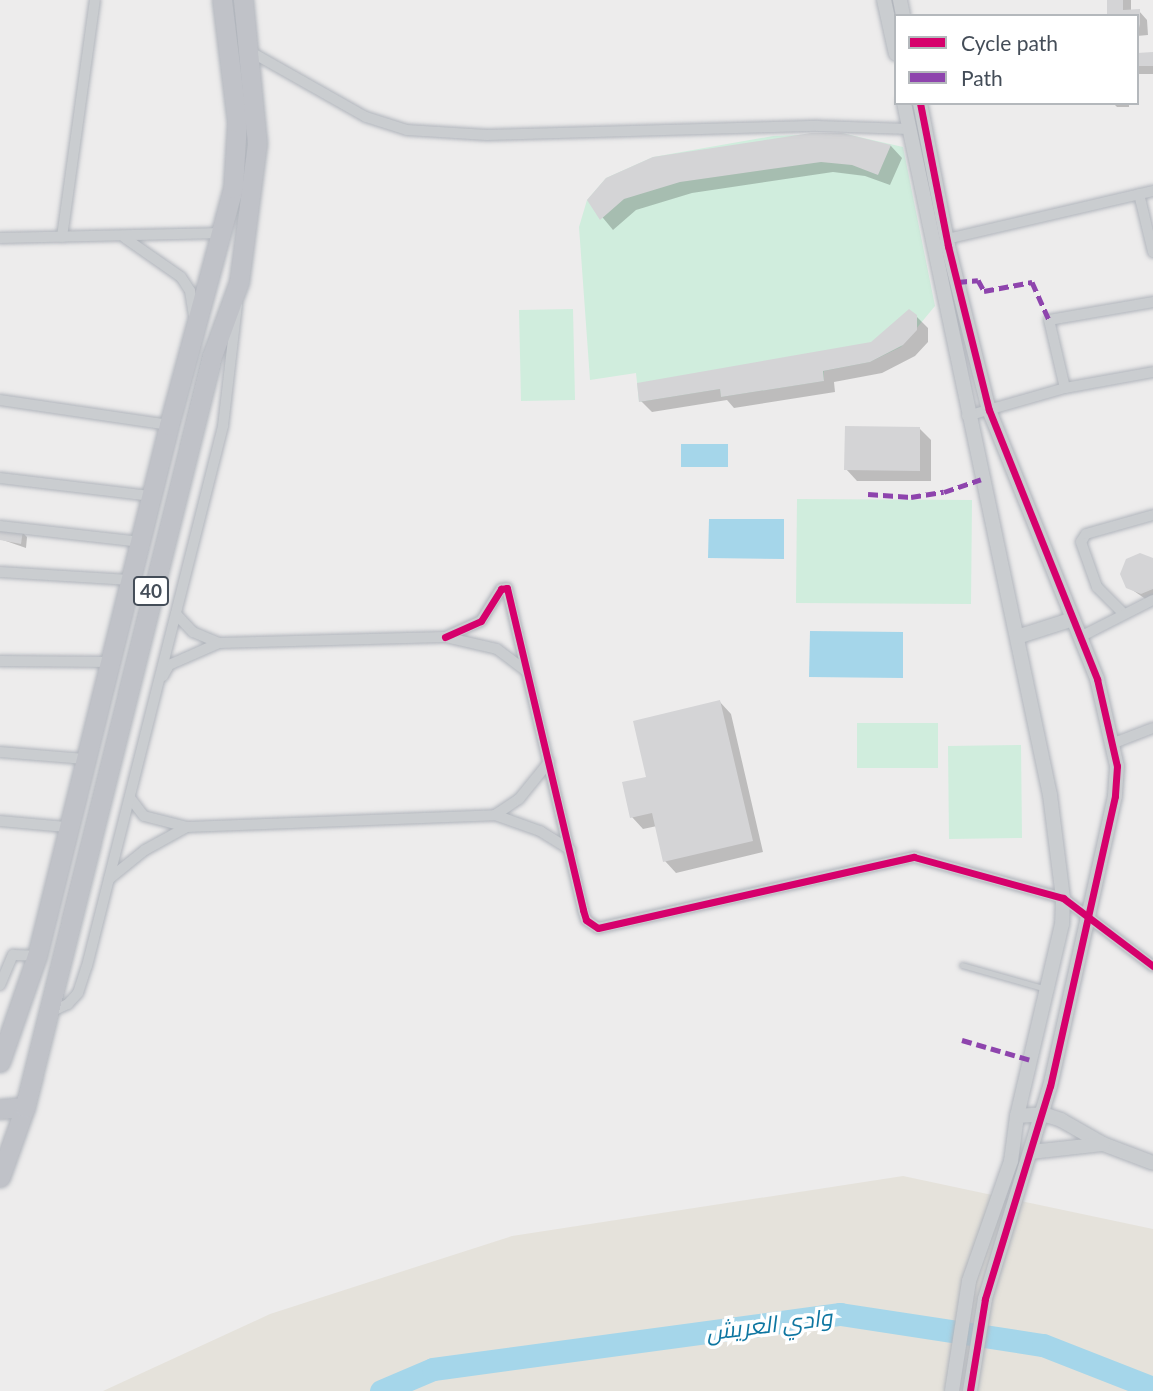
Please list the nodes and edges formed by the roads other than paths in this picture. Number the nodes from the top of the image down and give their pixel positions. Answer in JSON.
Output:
{"nodes":[{"id":1,"x":95,"y":0,"type":"edge"},
{"id":2,"x":222,"y":0,"type":"edge"},
{"id":3,"x":243,"y":0,"type":"edge"},
{"id":4,"x":884,"y":0,"type":"edge"},
{"id":5,"x":894,"y":45,"type":"edge"},
{"id":6,"x":251,"y":52,"type":"junction"},
{"id":7,"x":904,"y":105,"type":"edge"},
{"id":8,"x":920,"y":105,"type":"edge"},
{"id":9,"x":909,"y":129,"type":"junction"},
{"id":10,"x":1153,"y":191,"type":"edge"},
{"id":11,"x":1139,"y":194,"type":"junction"},
{"id":12,"x":223,"y":233,"type":"junction"},
{"id":13,"x":0,"y":237,"type":"edge"},
{"id":14,"x":62,"y":237,"type":"junction"},
{"id":15,"x":125,"y":238,"type":"junction"},
{"id":16,"x":947,"y":239,"type":"junction"},
{"id":17,"x":1153,"y":252,"type":"edge"},
{"id":18,"x":239,"y":282,"type":"junction"},
{"id":19,"x":1153,"y":302,"type":"edge"},
{"id":20,"x":196,"y":324,"type":"junction"},
{"id":21,"x":189,"y":348,"type":"junction"},
{"id":22,"x":212,"y":355,"type":"junction"},
{"id":23,"x":1153,"y":372,"type":"edge"},
{"id":24,"x":1065,"y":388,"type":"junction"},
{"id":25,"x":0,"y":400,"type":"edge"},
{"id":26,"x":989,"y":410,"type":"junction"},
{"id":27,"x":967,"y":416,"type":"junction"},
{"id":28,"x":169,"y":425,"type":"junction"},
{"id":29,"x":0,"y":478,"type":"edge"},
{"id":30,"x":152,"y":496,"type":"junction"},
{"id":31,"x":1153,"y":515,"type":"edge"},
{"id":32,"x":0,"y":526,"type":"edge"},
{"id":33,"x":141,"y":542,"type":"junction"},
{"id":34,"x":0,"y":572,"type":"edge"},
{"id":35,"x":130,"y":580,"type":"junction"},
{"id":36,"x":1153,"y":600,"type":"edge"},
{"id":37,"x":176,"y":614,"type":"junction"},
{"id":38,"x":1124,"y":614,"type":"junction"},
{"id":39,"x":1073,"y":619,"type":"junction"},
{"id":40,"x":446,"y":637,"type":"junction"},
{"id":41,"x":1017,"y":637,"type":"junction"},
{"id":42,"x":1080,"y":637,"type":"junction"},
{"id":43,"x":219,"y":643,"type":"junction"},
{"id":44,"x":0,"y":661,"type":"edge"},
{"id":45,"x":110,"y":662,"type":"junction"},
{"id":46,"x":526,"y":671,"type":"junction"},
{"id":47,"x":158,"y":683,"type":"junction"},
{"id":48,"x":1153,"y":728,"type":"edge"},
{"id":49,"x":1114,"y":743,"type":"junction"},
{"id":50,"x":0,"y":752,"type":"edge"},
{"id":51,"x":85,"y":759,"type":"junction"},
{"id":52,"x":550,"y":762,"type":"junction"},
{"id":53,"x":75,"y":796,"type":"junction"},
{"id":54,"x":131,"y":799,"type":"junction"},
{"id":55,"x":98,"y":800,"type":"junction"},
{"id":56,"x":495,"y":815,"type":"junction"},
{"id":57,"x":0,"y":821,"type":"edge"},
{"id":58,"x":66,"y":827,"type":"junction"},
{"id":59,"x":187,"y":827,"type":"junction"},
{"id":60,"x":570,"y":850,"type":"junction"},
{"id":61,"x":110,"y":879,"type":"junction"},
{"id":62,"x":1063,"y":898,"type":"junction"},
{"id":63,"x":1088,"y":914,"type":"junction"},
{"id":64,"x":37,"y":956,"type":"junction"},
{"id":65,"x":962,"y":965,"type":"dead end"},
{"id":66,"x":1153,"y":966,"type":"edge"},
{"id":67,"x":0,"y":985,"type":"edge"},
{"id":68,"x":1049,"y":989,"type":"junction"},
{"id":69,"x":45,"y":1014,"type":"junction"},
{"id":70,"x":0,"y":1060,"type":"edge"},
{"id":71,"x":34,"y":1070,"type":"junction"},
{"id":72,"x":25,"y":1107,"type":"junction"},
{"id":73,"x":0,"y":1109,"type":"edge"},
{"id":74,"x":1043,"y":1114,"type":"junction"},
{"id":75,"x":1017,"y":1116,"type":"junction"},
{"id":76,"x":1103,"y":1144,"type":"junction"},
{"id":77,"x":1029,"y":1158,"type":"junction"},
{"id":78,"x":1153,"y":1163,"type":"edge"},
{"id":79,"x":0,"y":1177,"type":"edge"},
{"id":80,"x":951,"y":1391,"type":"edge"},
{"id":81,"x":970,"y":1391,"type":"edge"}],
"edges":[{"from":1,"to":14,"type":"street"},
{"from":2,"to":12,"type":"highway","number":"40"},
{"from":3,"to":6,"type":"highway","number":"40"},
{"from":4,"to":5,"type":"street"},
{"from":6,"to":9,"type":"street"},
{"from":6,"to":18,"type":"highway","number":"40"},
{"from":7,"to":9,"type":"street"},
{"from":8,"to":16,"type":"street"},
{"from":9,"to":27,"type":"street"},
{"from":10,"to":11,"type":"street"},
{"from":11,"to":16,"type":"street"},
{"from":11,"to":17,"type":"street"},
{"from":12,"to":15,"type":"street"},
{"from":12,"to":20,"type":"highway","number":"40"},
{"from":13,"to":14,"type":"street"},
{"from":14,"to":15,"type":"street"},
{"from":15,"to":20,"type":"street"},
{"from":16,"to":26,"type":"street"},
{"from":18,"to":22,"type":"highway","number":"40"},
{"from":18,"to":37,"type":"street"},
{"from":19,"to":24,"type":"street"},
{"from":20,"to":21,"type":"highway","number":"40"},
{"from":21,"to":22,"type":"highway"},
{"from":21,"to":28,"type":"highway","number":"40"},
{"from":22,"to":55,"type":"highway","number":"40"},
{"from":23,"to":24,"type":"street"},
{"from":24,"to":26,"type":"street"},
{"from":25,"to":28,"type":"street"},
{"from":26,"to":27,"type":"street"},
{"from":26,"to":39,"type":"street"},
{"from":27,"to":41,"type":"street"},
{"from":28,"to":30,"type":"highway","number":"40"},
{"from":29,"to":30,"type":"street"},
{"from":30,"to":33,"type":"highway","number":"40"},
{"from":31,"to":38,"type":"street"},
{"from":32,"to":33,"type":"street"},
{"from":33,"to":35,"type":"highway","number":"40"},
{"from":34,"to":35,"type":"street"},
{"from":35,"to":45,"type":"highway","number":"40"},
{"from":36,"to":38,"type":"street"},
{"from":37,"to":43,"type":"street"},
{"from":37,"to":47,"type":"street"},
{"from":38,"to":42,"type":"street"},
{"from":39,"to":41,"type":"street"},
{"from":39,"to":42,"type":"street"},
{"from":40,"to":43,"type":"street"},
{"from":40,"to":46,"type":"street"},
{"from":40,"to":46,"type":"street"},
{"from":41,"to":62,"type":"street"},
{"from":42,"to":49,"type":"street"},
{"from":43,"to":47,"type":"street"},
{"from":44,"to":45,"type":"street"},
{"from":45,"to":51,"type":"highway","number":"40"},
{"from":46,"to":52,"type":"street"},
{"from":47,"to":54,"type":"street"},
{"from":48,"to":49,"type":"street"},
{"from":49,"to":63,"type":"street"},
{"from":50,"to":51,"type":"street"},
{"from":51,"to":53,"type":"highway","number":"40"},
{"from":52,"to":56,"type":"street"},
{"from":52,"to":60,"type":"street"},
{"from":53,"to":55,"type":"highway"},
{"from":53,"to":58,"type":"highway","number":"40"},
{"from":54,"to":59,"type":"street"},
{"from":54,"to":61,"type":"street"},
{"from":55,"to":69,"type":"highway","number":"40"},
{"from":56,"to":59,"type":"street"},
{"from":56,"to":60,"type":"street"},
{"from":57,"to":58,"type":"street"},
{"from":58,"to":64,"type":"highway","number":"40"},
{"from":59,"to":61,"type":"street"},
{"from":60,"to":62,"type":"street"},
{"from":61,"to":69,"type":"street"},
{"from":62,"to":63,"type":"street"},
{"from":62,"to":68,"type":"street"},
{"from":63,"to":66,"type":"street"},
{"from":63,"to":74,"type":"street"},
{"from":64,"to":67,"type":"street"},
{"from":64,"to":70,"type":"highway","number":"40"},
{"from":65,"to":68,"type":"lane"},
{"from":68,"to":75,"type":"street"},
{"from":69,"to":71,"type":"highway","number":"40"},
{"from":70,"to":71,"type":"highway"},
{"from":71,"to":72,"type":"highway","number":"40"},
{"from":72,"to":73,"type":"highway"},
{"from":72,"to":79,"type":"highway","number":"40"},
{"from":74,"to":75,"type":"street"},
{"from":74,"to":76,"type":"street"},
{"from":74,"to":77,"type":"street"},
{"from":75,"to":80,"type":"street"},
{"from":76,"to":77,"type":"street"},
{"from":76,"to":78,"type":"street"},
{"from":77,"to":81,"type":"street"}]}
